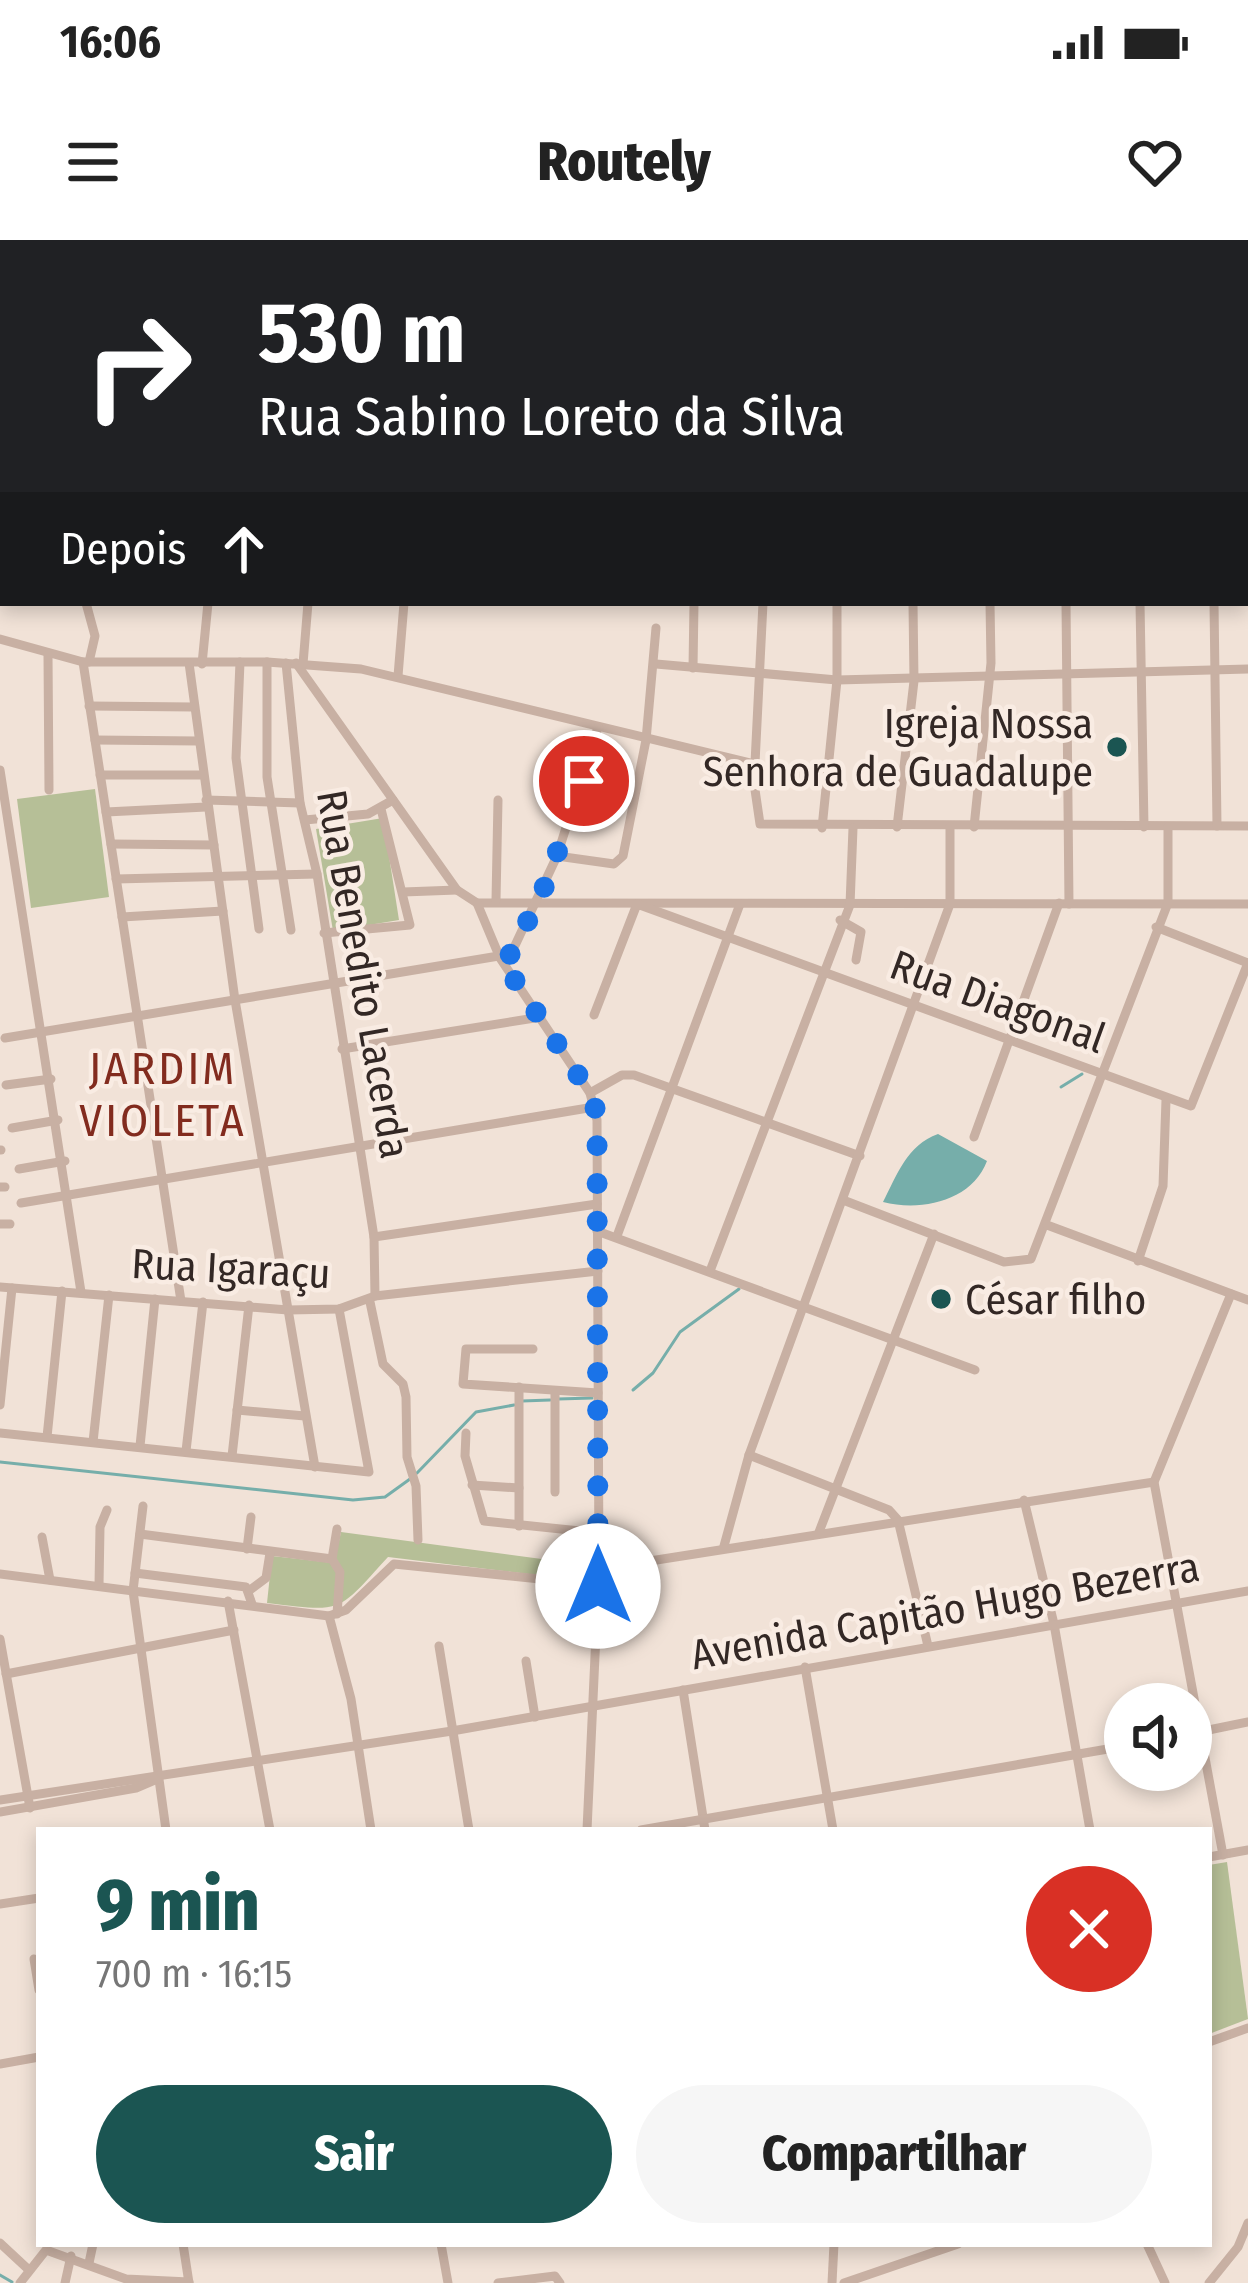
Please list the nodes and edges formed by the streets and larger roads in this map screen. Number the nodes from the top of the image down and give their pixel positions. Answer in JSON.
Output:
{"nodes":[{"id":1,"x":87,"y":606,"type":"edge"},
{"id":2,"x":208,"y":606,"type":"edge"},
{"id":3,"x":307,"y":606,"type":"edge"},
{"id":4,"x":404,"y":606,"type":"edge"},
{"id":5,"x":694,"y":606,"type":"edge"},
{"id":6,"x":763,"y":606,"type":"edge"},
{"id":7,"x":837,"y":606,"type":"edge"},
{"id":8,"x":913,"y":606,"type":"edge"},
{"id":9,"x":990,"y":606,"type":"edge"},
{"id":10,"x":1066,"y":606,"type":"edge"},
{"id":11,"x":1140,"y":606,"type":"edge"},
{"id":12,"x":1214,"y":606,"type":"edge"},
{"id":13,"x":656,"y":628,"type":"dead end"},
{"id":14,"x":0,"y":639,"type":"edge"},
{"id":15,"x":48,"y":655,"type":"junction"},
{"id":16,"x":86,"y":662,"type":"junction"},
{"id":17,"x":240,"y":662,"type":"junction"},
{"id":18,"x":267,"y":662,"type":"junction"},
{"id":19,"x":189,"y":663,"type":"junction"},
{"id":20,"x":295,"y":663,"type":"junction"},
{"id":21,"x":202,"y":664,"type":"junction"},
{"id":22,"x":656,"y":664,"type":"junction"},
{"id":23,"x":692,"y":668,"type":"junction"},
{"id":24,"x":1248,"y":669,"type":"edge"},
{"id":25,"x":1142,"y":670,"type":"junction"},
{"id":26,"x":1216,"y":670,"type":"junction"},
{"id":27,"x":398,"y":676,"type":"junction"},
{"id":28,"x":763,"y":676,"type":"junction"},
{"id":29,"x":1068,"y":676,"type":"junction"},
{"id":30,"x":990,"y":678,"type":"junction"},
{"id":31,"x":837,"y":680,"type":"junction"},
{"id":32,"x":914,"y":680,"type":"junction"},
{"id":33,"x":89,"y":706,"type":"junction"},
{"id":34,"x":194,"y":707,"type":"junction"},
{"id":35,"x":598,"y":727,"type":"junction"},
{"id":36,"x":94,"y":740,"type":"junction"},
{"id":37,"x":646,"y":740,"type":"junction"},
{"id":38,"x":198,"y":741,"type":"junction"},
{"id":39,"x":755,"y":764,"type":"junction"},
{"id":40,"x":0,"y":770,"type":"edge"},
{"id":41,"x":203,"y":775,"type":"junction"},
{"id":42,"x":100,"y":776,"type":"junction"},
{"id":43,"x":49,"y":790,"type":"dead end"},
{"id":44,"x":393,"y":800,"type":"junction"},
{"id":45,"x":498,"y":800,"type":"dead end"},
{"id":46,"x":241,"y":801,"type":"junction"},
{"id":47,"x":269,"y":803,"type":"junction"},
{"id":48,"x":300,"y":803,"type":"junction"},
{"id":49,"x":206,"y":804,"type":"junction"},
{"id":50,"x":380,"y":809,"type":"junction"},
{"id":51,"x":106,"y":812,"type":"junction"},
{"id":52,"x":305,"y":820,"type":"junction"},
{"id":53,"x":1217,"y":826,"type":"junction"},
{"id":54,"x":1248,"y":826,"type":"edge"},
{"id":55,"x":821,"y":827,"type":"junction"},
{"id":56,"x":898,"y":827,"type":"junction"},
{"id":57,"x":950,"y":827,"type":"junction"},
{"id":58,"x":974,"y":827,"type":"junction"},
{"id":59,"x":1144,"y":827,"type":"junction"},
{"id":60,"x":1168,"y":827,"type":"junction"},
{"id":61,"x":853,"y":828,"type":"junction"},
{"id":62,"x":1067,"y":828,"type":"junction"},
{"id":63,"x":111,"y":844,"type":"junction"},
{"id":64,"x":214,"y":845,"type":"junction"},
{"id":65,"x":557,"y":856,"type":"junction"},
{"id":66,"x":254,"y":873,"type":"junction"},
{"id":67,"x":219,"y":874,"type":"junction"},
{"id":68,"x":282,"y":874,"type":"junction"},
{"id":69,"x":317,"y":874,"type":"junction"},
{"id":70,"x":116,"y":879,"type":"junction"},
{"id":71,"x":458,"y":890,"type":"junction"},
{"id":72,"x":403,"y":892,"type":"junction"},
{"id":73,"x":496,"y":900,"type":"junction"},
{"id":74,"x":477,"y":903,"type":"junction"},
{"id":75,"x":536,"y":903,"type":"junction"},
{"id":76,"x":1064,"y":903,"type":"junction"},
{"id":77,"x":1168,"y":903,"type":"junction"},
{"id":78,"x":637,"y":904,"type":"junction"},
{"id":79,"x":740,"y":904,"type":"junction"},
{"id":80,"x":950,"y":904,"type":"junction"},
{"id":81,"x":1248,"y":904,"type":"edge"},
{"id":82,"x":850,"y":905,"type":"junction"},
{"id":83,"x":223,"y":911,"type":"junction"},
{"id":84,"x":122,"y":917,"type":"junction"},
{"id":85,"x":841,"y":920,"type":"junction"},
{"id":86,"x":1156,"y":927,"type":"junction"},
{"id":87,"x":259,"y":929,"type":"dead end"},
{"id":88,"x":291,"y":931,"type":"dead end"},
{"id":89,"x":324,"y":933,"type":"junction"},
{"id":90,"x":730,"y":938,"type":"junction"},
{"id":91,"x":500,"y":958,"type":"junction"},
{"id":92,"x":856,"y":960,"type":"dead end"},
{"id":93,"x":1248,"y":963,"type":"edge"},
{"id":94,"x":820,"y":973,"type":"junction"},
{"id":95,"x":331,"y":982,"type":"junction"},
{"id":96,"x":235,"y":1000,"type":"junction"},
{"id":97,"x":914,"y":1006,"type":"junction"},
{"id":98,"x":139,"y":1016,"type":"junction"},
{"id":99,"x":593,"y":1016,"type":"dead end"},
{"id":100,"x":541,"y":1017,"type":"junction"},
{"id":101,"x":43,"y":1032,"type":"junction"},
{"id":102,"x":5,"y":1038,"type":"dead end"},
{"id":103,"x":1009,"y":1040,"type":"junction"},
{"id":104,"x":342,"y":1049,"type":"junction"},
{"id":105,"x":1101,"y":1072,"type":"junction"},
{"id":106,"x":579,"y":1078,"type":"junction"},
{"id":107,"x":51,"y":1079,"type":"junction"},
{"id":108,"x":610,"y":1082,"type":"junction"},
{"id":109,"x":6,"y":1085,"type":"dead end"},
{"id":110,"x":673,"y":1086,"type":"junction"},
{"id":111,"x":590,"y":1093,"type":"junction"},
{"id":112,"x":1166,"y":1100,"type":"junction"},
{"id":113,"x":594,"y":1107,"type":"junction"},
{"id":114,"x":58,"y":1120,"type":"junction"},
{"id":115,"x":765,"y":1123,"type":"junction"},
{"id":116,"x":12,"y":1128,"type":"dead end"},
{"id":117,"x":974,"y":1137,"type":"dead end"},
{"id":118,"x":360,"y":1144,"type":"junction"},
{"id":119,"x":860,"y":1156,"type":"junction"},
{"id":120,"x":64,"y":1161,"type":"junction"},
{"id":121,"x":262,"y":1163,"type":"junction"},
{"id":122,"x":19,"y":1169,"type":"dead end"},
{"id":123,"x":164,"y":1177,"type":"junction"},
{"id":124,"x":70,"y":1193,"type":"junction"},
{"id":125,"x":843,"y":1200,"type":"junction"},
{"id":126,"x":21,"y":1203,"type":"dead end"},
{"id":127,"x":597,"y":1204,"type":"junction"},
{"id":128,"x":1047,"y":1225,"type":"junction"},
{"id":129,"x":597,"y":1231,"type":"junction"},
{"id":130,"x":934,"y":1234,"type":"junction"},
{"id":131,"x":617,"y":1236,"type":"junction"},
{"id":132,"x":374,"y":1237,"type":"junction"},
{"id":133,"x":1138,"y":1261,"type":"junction"},
{"id":134,"x":598,"y":1271,"type":"junction"},
{"id":135,"x":710,"y":1271,"type":"junction"},
{"id":136,"x":6,"y":1287,"type":"edge"},
{"id":137,"x":62,"y":1291,"type":"junction"},
{"id":138,"x":81,"y":1292,"type":"junction"},
{"id":139,"x":1231,"y":1294,"type":"junction"},
{"id":140,"x":110,"y":1295,"type":"junction"},
{"id":141,"x":155,"y":1299,"type":"junction"},
{"id":142,"x":372,"y":1299,"type":"junction"},
{"id":143,"x":181,"y":1300,"type":"junction"},
{"id":144,"x":1248,"y":1300,"type":"edge"},
{"id":145,"x":203,"y":1302,"type":"junction"},
{"id":146,"x":803,"y":1303,"type":"junction"},
{"id":147,"x":249,"y":1306,"type":"junction"},
{"id":148,"x":339,"y":1309,"type":"junction"},
{"id":149,"x":288,"y":1310,"type":"junction"},
{"id":150,"x":895,"y":1339,"type":"junction"},
{"id":151,"x":533,"y":1349,"type":"dead end"},
{"id":152,"x":975,"y":1370,"type":"dead end"},
{"id":153,"x":519,"y":1388,"type":"junction"},
{"id":154,"x":555,"y":1393,"type":"junction"},
{"id":155,"x":598,"y":1393,"type":"junction"},
{"id":156,"x":0,"y":1405,"type":"edge"},
{"id":157,"x":237,"y":1410,"type":"junction"},
{"id":158,"x":305,"y":1417,"type":"junction"},
{"id":159,"x":0,"y":1432,"type":"edge"},
{"id":160,"x":466,"y":1433,"type":"dead end"},
{"id":161,"x":47,"y":1437,"type":"junction"},
{"id":162,"x":93,"y":1442,"type":"junction"},
{"id":163,"x":140,"y":1447,"type":"junction"},
{"id":164,"x":186,"y":1451,"type":"junction"},
{"id":165,"x":749,"y":1455,"type":"junction"},
{"id":166,"x":232,"y":1456,"type":"junction"},
{"id":167,"x":315,"y":1467,"type":"junction"},
{"id":168,"x":1154,"y":1482,"type":"junction"},
{"id":169,"x":472,"y":1485,"type":"junction"},
{"id":170,"x":519,"y":1488,"type":"junction"},
{"id":171,"x":835,"y":1491,"type":"junction"},
{"id":172,"x":555,"y":1492,"type":"dead end"},
{"id":173,"x":1024,"y":1500,"type":"junction"},
{"id":174,"x":143,"y":1506,"type":"dead end"},
{"id":175,"x":107,"y":1510,"type":"dead end"},
{"id":176,"x":251,"y":1517,"type":"dead end"},
{"id":177,"x":898,"y":1520,"type":"junction"},
{"id":178,"x":519,"y":1526,"type":"junction"},
{"id":179,"x":337,"y":1529,"type":"dead end"},
{"id":180,"x":819,"y":1532,"type":"junction"},
{"id":181,"x":599,"y":1533,"type":"junction"},
{"id":182,"x":140,"y":1534,"type":"junction"},
{"id":183,"x":42,"y":1537,"type":"dead end"},
{"id":184,"x":418,"y":1540,"type":"dead end"},
{"id":185,"x":724,"y":1546,"type":"junction"},
{"id":186,"x":247,"y":1549,"type":"junction"},
{"id":187,"x":269,"y":1553,"type":"junction"},
{"id":188,"x":332,"y":1558,"type":"junction"},
{"id":189,"x":599,"y":1569,"type":"junction"},
{"id":190,"x":0,"y":1574,"type":"edge"},
{"id":191,"x":135,"y":1574,"type":"junction"},
{"id":192,"x":50,"y":1580,"type":"junction"},
{"id":193,"x":99,"y":1585,"type":"junction"},
{"id":194,"x":598,"y":1586,"type":"junction"},
{"id":195,"x":250,"y":1589,"type":"junction"},
{"id":196,"x":133,"y":1591,"type":"junction"},
{"id":197,"x":1248,"y":1591,"type":"edge"},
{"id":198,"x":228,"y":1601,"type":"junction"},
{"id":199,"x":1175,"y":1603,"type":"junction"},
{"id":200,"x":252,"y":1604,"type":"junction"},
{"id":201,"x":333,"y":1615,"type":"junction"},
{"id":202,"x":1054,"y":1624,"type":"junction"},
{"id":203,"x":234,"y":1630,"type":"junction"},
{"id":204,"x":0,"y":1640,"type":"edge"},
{"id":205,"x":439,"y":1646,"type":"dead end"},
{"id":206,"x":928,"y":1646,"type":"junction"},
{"id":207,"x":141,"y":1649,"type":"junction"},
{"id":208,"x":526,"y":1661,"type":"dead end"},
{"id":209,"x":805,"y":1667,"type":"junction"},
{"id":210,"x":6,"y":1674,"type":"junction"},
{"id":211,"x":1187,"y":1683,"type":"edge"},
{"id":212,"x":683,"y":1690,"type":"junction"},
{"id":213,"x":5,"y":1701,"type":"edge"},
{"id":214,"x":592,"y":1706,"type":"junction"},
{"id":215,"x":536,"y":1717,"type":"junction"},
{"id":216,"x":1248,"y":1722,"type":"edge"},
{"id":217,"x":1212,"y":1729,"type":"edge"},
{"id":218,"x":452,"y":1731,"type":"junction"},
{"id":219,"x":359,"y":1746,"type":"junction"},
{"id":220,"x":1104,"y":1750,"type":"edge"},
{"id":221,"x":1076,"y":1755,"type":"junction"},
{"id":222,"x":260,"y":1762,"type":"junction"},
{"id":223,"x":157,"y":1779,"type":"junction"},
{"id":224,"x":1208,"y":1791,"type":"edge"},
{"id":225,"x":28,"y":1795,"type":"junction"},
{"id":226,"x":827,"y":1796,"type":"junction"},
{"id":227,"x":0,"y":1800,"type":"edge"},
{"id":228,"x":30,"y":1808,"type":"junction"},
{"id":229,"x":0,"y":1813,"type":"edge"},
{"id":230,"x":704,"y":1824,"type":"edge"},
{"id":231,"x":165,"y":1827,"type":"edge"},
{"id":232,"x":270,"y":1827,"type":"edge"},
{"id":233,"x":371,"y":1827,"type":"edge"},
{"id":234,"x":468,"y":1827,"type":"edge"},
{"id":235,"x":587,"y":1827,"type":"edge"},
{"id":236,"x":672,"y":1827,"type":"edge"},
{"id":237,"x":832,"y":1827,"type":"edge"},
{"id":238,"x":1089,"y":1827,"type":"edge"},
{"id":239,"x":1248,"y":1850,"type":"edge"},
{"id":240,"x":1223,"y":1855,"type":"junction"},
{"id":241,"x":1212,"y":1857,"type":"edge"},
{"id":242,"x":36,"y":1898,"type":"edge"},
{"id":243,"x":0,"y":1904,"type":"edge"},
{"id":244,"x":34,"y":1959,"type":"dead end"},
{"id":245,"x":36,"y":1971,"type":"edge"},
{"id":246,"x":1248,"y":2028,"type":"edge"},
{"id":247,"x":1212,"y":2041,"type":"edge"},
{"id":248,"x":36,"y":2058,"type":"edge"},
{"id":249,"x":0,"y":2064,"type":"edge"},
{"id":250,"x":1248,"y":2224,"type":"edge"},
{"id":251,"x":0,"y":2242,"type":"edge"},
{"id":252,"x":92,"y":2247,"type":"edge"},
{"id":253,"x":183,"y":2247,"type":"edge"},
{"id":254,"x":441,"y":2247,"type":"edge"},
{"id":255,"x":834,"y":2247,"type":"edge"},
{"id":256,"x":949,"y":2247,"type":"edge"},
{"id":257,"x":1149,"y":2247,"type":"edge"},
{"id":258,"x":1243,"y":2247,"type":"edge"},
{"id":259,"x":70,"y":2256,"type":"junction"},
{"id":260,"x":89,"y":2263,"type":"junction"},
{"id":261,"x":29,"y":2270,"type":"junction"},
{"id":262,"x":110,"y":2277,"type":"edge"},
{"id":263,"x":1220,"y":2277,"type":"edge"},
{"id":264,"x":153,"y":2282,"type":"edge"},
{"id":265,"x":189,"y":2282,"type":"edge"},
{"id":266,"x":20,"y":2283,"type":"edge"},
{"id":267,"x":65,"y":2283,"type":"edge"},
{"id":268,"x":448,"y":2283,"type":"edge"},
{"id":269,"x":498,"y":2283,"type":"edge"},
{"id":270,"x":560,"y":2283,"type":"edge"},
{"id":271,"x":832,"y":2283,"type":"edge"},
{"id":272,"x":844,"y":2283,"type":"edge"},
{"id":273,"x":1165,"y":2283,"type":"edge"},
{"id":274,"x":1209,"y":2283,"type":"edge"}],
"edges":[{"from":1,"to":16,"type":"street"},
{"from":2,"to":21,"type":"street"},
{"from":3,"to":20,"type":"street","name":"Rua Benedito Lacerda"},
{"from":4,"to":27,"type":"street"},
{"from":5,"to":23,"type":"street"},
{"from":6,"to":28,"type":"street"},
{"from":7,"to":31,"type":"street"},
{"from":8,"to":32,"type":"street"},
{"from":9,"to":30,"type":"street"},
{"from":10,"to":29,"type":"street"},
{"from":11,"to":25,"type":"street"},
{"from":12,"to":26,"type":"street"},
{"from":13,"to":22,"type":"street"},
{"from":14,"to":15,"type":"street"},
{"from":15,"to":16,"type":"street"},
{"from":15,"to":43,"type":"street"},
{"from":16,"to":19,"type":"street"},
{"from":16,"to":33,"type":"street"},
{"from":17,"to":18,"type":"street"},
{"from":17,"to":21,"type":"street"},
{"from":17,"to":46,"type":"street"},
{"from":18,"to":20,"type":"street"},
{"from":18,"to":47,"type":"street"},
{"from":19,"to":21,"type":"street"},
{"from":19,"to":34,"type":"street"},
{"from":20,"to":27,"type":"street"},
{"from":20,"to":44,"type":"street"},
{"from":20,"to":48,"type":"street","name":"Rua Benedito Lacerda"},
{"from":22,"to":23,"type":"street"},
{"from":22,"to":37,"type":"street"},
{"from":23,"to":28,"type":"street"},
{"from":24,"to":26,"type":"street"},
{"from":25,"to":26,"type":"street"},
{"from":25,"to":29,"type":"street"},
{"from":25,"to":59,"type":"street"},
{"from":26,"to":53,"type":"street"},
{"from":27,"to":35,"type":"street"},
{"from":28,"to":31,"type":"street"},
{"from":28,"to":39,"type":"street"},
{"from":29,"to":30,"type":"street"},
{"from":29,"to":62,"type":"street"},
{"from":30,"to":32,"type":"street"},
{"from":30,"to":58,"type":"street"},
{"from":31,"to":32,"type":"street"},
{"from":31,"to":55,"type":"street"},
{"from":32,"to":56,"type":"street"},
{"from":33,"to":34,"type":"street"},
{"from":33,"to":36,"type":"street"},
{"from":34,"to":38,"type":"street"},
{"from":35,"to":37,"type":"street"},
{"from":35,"to":65,"type":"street"},
{"from":36,"to":38,"type":"street"},
{"from":36,"to":42,"type":"street"},
{"from":37,"to":39,"type":"street"},
{"from":37,"to":65,"type":"street"},
{"from":38,"to":41,"type":"street"},
{"from":39,"to":55,"type":"street"},
{"from":40,"to":101,"type":"street"},
{"from":41,"to":42,"type":"street"},
{"from":41,"to":49,"type":"street"},
{"from":42,"to":51,"type":"street"},
{"from":44,"to":50,"type":"street"},
{"from":44,"to":71,"type":"street"},
{"from":45,"to":73,"type":"street"},
{"from":46,"to":47,"type":"street"},
{"from":46,"to":49,"type":"street"},
{"from":46,"to":66,"type":"street"},
{"from":47,"to":48,"type":"street"},
{"from":47,"to":68,"type":"street"},
{"from":48,"to":52,"type":"street","name":"Rua Benedito Lacerda"},
{"from":49,"to":51,"type":"street"},
{"from":49,"to":64,"type":"street"},
{"from":50,"to":52,"type":"street"},
{"from":50,"to":72,"type":"street"},
{"from":51,"to":63,"type":"street"},
{"from":52,"to":69,"type":"street","name":"Rua Benedito Lacerda"},
{"from":53,"to":54,"type":"street"},
{"from":53,"to":60,"type":"street"},
{"from":55,"to":61,"type":"street"},
{"from":56,"to":57,"type":"street"},
{"from":56,"to":61,"type":"street"},
{"from":57,"to":58,"type":"street"},
{"from":57,"to":80,"type":"street"},
{"from":58,"to":62,"type":"street"},
{"from":59,"to":60,"type":"street"},
{"from":59,"to":62,"type":"street"},
{"from":60,"to":77,"type":"street"},
{"from":61,"to":82,"type":"street"},
{"from":62,"to":76,"type":"street"},
{"from":63,"to":64,"type":"street"},
{"from":63,"to":70,"type":"street"},
{"from":64,"to":67,"type":"street"},
{"from":65,"to":75,"type":"street"},
{"from":66,"to":67,"type":"street"},
{"from":66,"to":68,"type":"street"},
{"from":66,"to":87,"type":"street"},
{"from":67,"to":70,"type":"street"},
{"from":67,"to":83,"type":"street"},
{"from":68,"to":69,"type":"street"},
{"from":68,"to":88,"type":"street"},
{"from":69,"to":89,"type":"street","name":"Rua Benedito Lacerda"},
{"from":70,"to":84,"type":"street"},
{"from":71,"to":72,"type":"street"},
{"from":71,"to":74,"type":"street"},
{"from":72,"to":89,"type":"street"},
{"from":73,"to":74,"type":"street"},
{"from":73,"to":75,"type":"street"},
{"from":74,"to":91,"type":"street"},
{"from":75,"to":78,"type":"street"},
{"from":75,"to":91,"type":"street"},
{"from":76,"to":77,"type":"street"},
{"from":76,"to":80,"type":"street"},
{"from":76,"to":103,"type":"street"},
{"from":77,"to":81,"type":"street"},
{"from":77,"to":86,"type":"street"},
{"from":78,"to":79,"type":"street"},
{"from":78,"to":90,"type":"street","name":"Rua Diagonal"},
{"from":78,"to":99,"type":"street"},
{"from":79,"to":82,"type":"street"},
{"from":79,"to":90,"type":"street"},
{"from":80,"to":82,"type":"street"},
{"from":80,"to":97,"type":"street"},
{"from":82,"to":85,"type":"street"},
{"from":83,"to":84,"type":"street"},
{"from":83,"to":96,"type":"street"},
{"from":84,"to":98,"type":"street"},
{"from":85,"to":92,"type":"street"},
{"from":85,"to":94,"type":"street"},
{"from":86,"to":93,"type":"street"},
{"from":86,"to":105,"type":"street"},
{"from":89,"to":95,"type":"street","name":"Rua Benedito Lacerda"},
{"from":90,"to":94,"type":"street","name":"Rua Diagonal"},
{"from":90,"to":110,"type":"street"},
{"from":91,"to":95,"type":"street"},
{"from":91,"to":100,"type":"street"},
{"from":93,"to":112,"type":"street"},
{"from":94,"to":97,"type":"street","name":"Rua Diagonal"},
{"from":94,"to":115,"type":"street"},
{"from":95,"to":96,"type":"street"},
{"from":95,"to":104,"type":"street","name":"Rua Benedito Lacerda"},
{"from":96,"to":98,"type":"street"},
{"from":96,"to":121,"type":"street"},
{"from":97,"to":103,"type":"street","name":"Rua Diagonal"},
{"from":97,"to":119,"type":"street"},
{"from":98,"to":101,"type":"street"},
{"from":98,"to":123,"type":"street"},
{"from":100,"to":104,"type":"street"},
{"from":100,"to":106,"type":"street"},
{"from":101,"to":102,"type":"street"},
{"from":101,"to":107,"type":"street"},
{"from":103,"to":105,"type":"street","name":"Rua Diagonal"},
{"from":103,"to":117,"type":"street"},
{"from":104,"to":118,"type":"street","name":"Rua Benedito Lacerda"},
{"from":105,"to":112,"type":"street","name":"Rua Diagonal"},
{"from":105,"to":128,"type":"street"},
{"from":106,"to":108,"type":"street"},
{"from":106,"to":111,"type":"street"},
{"from":107,"to":109,"type":"street"},
{"from":107,"to":114,"type":"street"},
{"from":108,"to":110,"type":"street"},
{"from":108,"to":111,"type":"street"},
{"from":110,"to":115,"type":"street"},
{"from":110,"to":131,"type":"street"},
{"from":111,"to":113,"type":"street"},
{"from":112,"to":133,"type":"street"},
{"from":113,"to":118,"type":"street"},
{"from":113,"to":127,"type":"street"},
{"from":114,"to":116,"type":"street"},
{"from":114,"to":120,"type":"street"},
{"from":115,"to":119,"type":"street"},
{"from":115,"to":135,"type":"street"},
{"from":118,"to":121,"type":"street"},
{"from":118,"to":132,"type":"street","name":"Rua Benedito Lacerda"},
{"from":119,"to":125,"type":"street"},
{"from":120,"to":122,"type":"street"},
{"from":120,"to":124,"type":"street"},
{"from":121,"to":123,"type":"street"},
{"from":121,"to":149,"type":"street"},
{"from":123,"to":124,"type":"street"},
{"from":123,"to":143,"type":"street"},
{"from":124,"to":126,"type":"street"},
{"from":124,"to":138,"type":"street"},
{"from":125,"to":130,"type":"street"},
{"from":125,"to":146,"type":"street"},
{"from":127,"to":129,"type":"street"},
{"from":127,"to":132,"type":"street"},
{"from":128,"to":130,"type":"street"},
{"from":128,"to":133,"type":"street"},
{"from":129,"to":131,"type":"street"},
{"from":129,"to":134,"type":"street"},
{"from":130,"to":150,"type":"street"},
{"from":131,"to":135,"type":"street"},
{"from":132,"to":142,"type":"street","name":"Rua Benedito Lacerda"},
{"from":133,"to":139,"type":"street"},
{"from":134,"to":142,"type":"street","name":"Rua Igaraçu"},
{"from":134,"to":155,"type":"street"},
{"from":135,"to":146,"type":"street"},
{"from":136,"to":137,"type":"street","name":"Rua Igaraçu"},
{"from":136,"to":156,"type":"street"},
{"from":137,"to":138,"type":"street","name":"Rua Igaraçu"},
{"from":137,"to":161,"type":"street"},
{"from":138,"to":140,"type":"street","name":"Rua Igaraçu"},
{"from":139,"to":144,"type":"street"},
{"from":139,"to":168,"type":"street"},
{"from":140,"to":141,"type":"street","name":"Rua Igaraçu"},
{"from":140,"to":162,"type":"street"},
{"from":141,"to":143,"type":"street","name":"Rua Igaraçu"},
{"from":141,"to":163,"type":"street"},
{"from":142,"to":148,"type":"street","name":"Rua Igaraçu"},
{"from":142,"to":184,"type":"street","name":"Rua Benedito Lacerda"},
{"from":143,"to":145,"type":"street","name":"Rua Igaraçu"},
{"from":145,"to":147,"type":"street","name":"Rua Igaraçu"},
{"from":145,"to":164,"type":"street"},
{"from":146,"to":150,"type":"street"},
{"from":146,"to":165,"type":"street"},
{"from":147,"to":149,"type":"street","name":"Rua Igaraçu"},
{"from":147,"to":157,"type":"street"},
{"from":148,"to":149,"type":"street","name":"Rua Igaraçu"},
{"from":148,"to":167,"type":"street"},
{"from":149,"to":158,"type":"street"},
{"from":150,"to":152,"type":"street"},
{"from":150,"to":171,"type":"street"},
{"from":151,"to":153,"type":"street"},
{"from":153,"to":154,"type":"street"},
{"from":153,"to":170,"type":"street"},
{"from":154,"to":155,"type":"street"},
{"from":154,"to":172,"type":"street"},
{"from":155,"to":181,"type":"street"},
{"from":157,"to":158,"type":"street"},
{"from":157,"to":166,"type":"street"},
{"from":158,"to":167,"type":"street"},
{"from":159,"to":161,"type":"street"},
{"from":160,"to":169,"type":"street"},
{"from":161,"to":162,"type":"street"},
{"from":162,"to":163,"type":"street"},
{"from":163,"to":164,"type":"street"},
{"from":164,"to":166,"type":"street"},
{"from":165,"to":171,"type":"street"},
{"from":165,"to":185,"type":"street"},
{"from":166,"to":167,"type":"street"},
{"from":168,"to":173,"type":"street"},
{"from":168,"to":199,"type":"street"},
{"from":169,"to":170,"type":"street"},
{"from":169,"to":178,"type":"street"},
{"from":170,"to":178,"type":"street"},
{"from":171,"to":177,"type":"street"},
{"from":171,"to":180,"type":"street"},
{"from":173,"to":177,"type":"street"},
{"from":173,"to":202,"type":"street"},
{"from":174,"to":182,"type":"street"},
{"from":175,"to":193,"type":"street"},
{"from":176,"to":186,"type":"street"},
{"from":177,"to":180,"type":"street"},
{"from":177,"to":206,"type":"street"},
{"from":178,"to":181,"type":"street"},
{"from":179,"to":188,"type":"street"},
{"from":180,"to":185,"type":"street"},
{"from":181,"to":189,"type":"street"},
{"from":182,"to":186,"type":"street"},
{"from":182,"to":191,"type":"street"},
{"from":183,"to":192,"type":"street"},
{"from":185,"to":189,"type":"street"},
{"from":186,"to":187,"type":"street"},
{"from":187,"to":188,"type":"street"},
{"from":187,"to":195,"type":"street"},
{"from":188,"to":201,"type":"street"},
{"from":189,"to":194,"type":"street"},
{"from":190,"to":192,"type":"street"},
{"from":191,"to":195,"type":"street"},
{"from":191,"to":196,"type":"street"},
{"from":192,"to":193,"type":"street"},
{"from":193,"to":196,"type":"street"},
{"from":194,"to":201,"type":"street"},
{"from":194,"to":214,"type":"street"},
{"from":195,"to":200,"type":"street"},
{"from":196,"to":198,"type":"street"},
{"from":196,"to":207,"type":"street"},
{"from":197,"to":199,"type":"street","name":"Avenida Capitão Hugo Bezerra"},
{"from":198,"to":200,"type":"street"},
{"from":198,"to":203,"type":"street"},
{"from":199,"to":202,"type":"street","name":"Avenida Capitão Hugo Bezerra"},
{"from":199,"to":211,"type":"street"},
{"from":200,"to":201,"type":"street"},
{"from":201,"to":219,"type":"street"},
{"from":202,"to":206,"type":"street","name":"Avenida Capitão Hugo Bezerra"},
{"from":202,"to":221,"type":"street"},
{"from":203,"to":207,"type":"street"},
{"from":203,"to":222,"type":"street"},
{"from":204,"to":210,"type":"street"},
{"from":205,"to":218,"type":"street"},
{"from":206,"to":209,"type":"street","name":"Avenida Capitão Hugo Bezerra"},
{"from":207,"to":210,"type":"street"},
{"from":207,"to":223,"type":"street"},
{"from":208,"to":215,"type":"street"},
{"from":209,"to":212,"type":"street","name":"Avenida Capitão Hugo Bezerra"},
{"from":209,"to":226,"type":"street"},
{"from":210,"to":213,"type":"street"},
{"from":212,"to":214,"type":"street","name":"Avenida Capitão Hugo Bezerra"},
{"from":212,"to":230,"type":"street"},
{"from":213,"to":225,"type":"street"},
{"from":214,"to":215,"type":"street","name":"Avenida Capitão Hugo Bezerra"},
{"from":214,"to":235,"type":"street"},
{"from":215,"to":218,"type":"street","name":"Avenida Capitão Hugo Bezerra"},
{"from":216,"to":217,"type":"street"},
{"from":218,"to":219,"type":"street","name":"Avenida Capitão Hugo Bezerra"},
{"from":218,"to":234,"type":"street"},
{"from":219,"to":222,"type":"street","name":"Avenida Capitão Hugo Bezerra"},
{"from":219,"to":233,"type":"street"},
{"from":220,"to":221,"type":"street"},
{"from":221,"to":226,"type":"street"},
{"from":221,"to":238,"type":"street"},
{"from":222,"to":223,"type":"street","name":"Avenida Capitão Hugo Bezerra"},
{"from":222,"to":232,"type":"street"},
{"from":223,"to":225,"type":"street","name":"Avenida Capitão Hugo Bezerra"},
{"from":223,"to":228,"type":"street","name":"Avenida Capitão Hugo Bezerra"},
{"from":223,"to":231,"type":"street"},
{"from":224,"to":240,"type":"street"},
{"from":225,"to":227,"type":"street","name":"Avenida Capitão Hugo Bezerra"},
{"from":225,"to":228,"type":"street"},
{"from":226,"to":230,"type":"street"},
{"from":226,"to":237,"type":"street"},
{"from":228,"to":229,"type":"street","name":"Avenida Capitão Hugo Bezerra"},
{"from":230,"to":236,"type":"street"},
{"from":239,"to":240,"type":"street"},
{"from":240,"to":241,"type":"street"},
{"from":242,"to":243,"type":"street"},
{"from":244,"to":245,"type":"street"},
{"from":246,"to":247,"type":"street"},
{"from":248,"to":249,"type":"street"},
{"from":250,"to":258,"type":"street"},
{"from":251,"to":261,"type":"street"},
{"from":252,"to":260,"type":"street"},
{"from":253,"to":265,"type":"street"},
{"from":254,"to":268,"type":"street"},
{"from":255,"to":271,"type":"street"},
{"from":256,"to":272,"type":"street"},
{"from":257,"to":273,"type":"street"},
{"from":258,"to":263,"type":"street"},
{"from":259,"to":260,"type":"street"},
{"from":259,"to":261,"type":"street"},
{"from":259,"to":267,"type":"street"},
{"from":260,"to":262,"type":"street"},
{"from":261,"to":266,"type":"street"},
{"from":262,"to":264,"type":"street"},
{"from":263,"to":274,"type":"street"},
{"from":264,"to":265,"type":"street"},
{"from":269,"to":270,"type":"street"}]}
